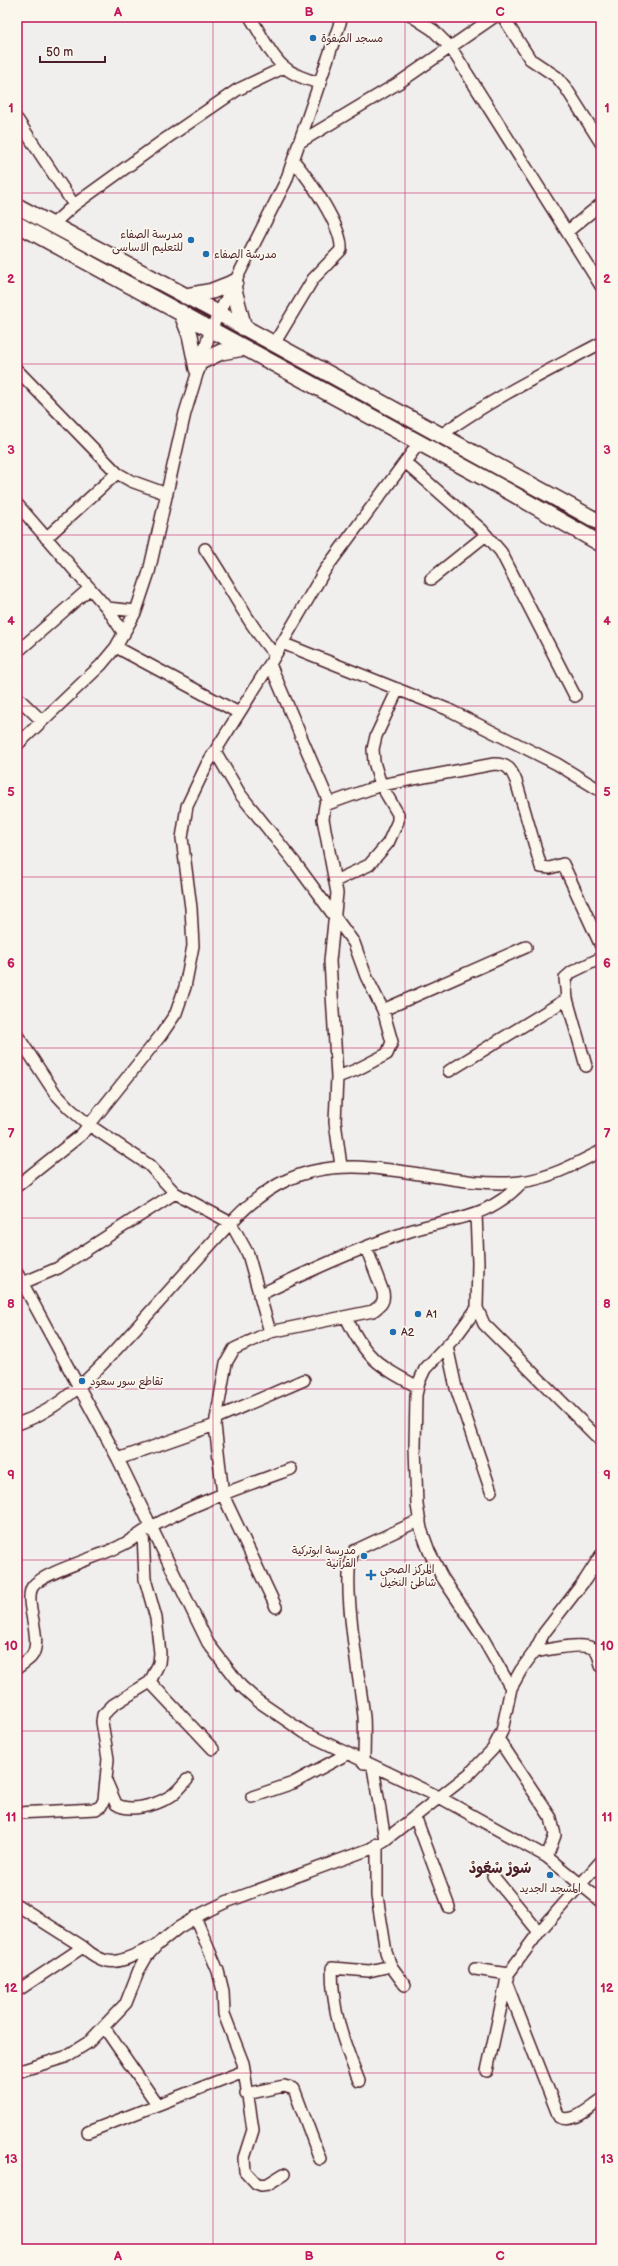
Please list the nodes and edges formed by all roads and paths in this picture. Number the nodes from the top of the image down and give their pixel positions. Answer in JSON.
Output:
{"nodes":[{"id":1,"x":250,"y":17,"type":"edge"},
{"id":2,"x":342,"y":17,"type":"edge"},
{"id":3,"x":414,"y":17,"type":"edge"},
{"id":4,"x":494,"y":17,"type":"edge"},
{"id":5,"x":503,"y":17,"type":"edge"},
{"id":6,"x":451,"y":48,"type":"junction"},
{"id":7,"x":283,"y":68,"type":"junction"},
{"id":8,"x":321,"y":83,"type":"junction"},
{"id":9,"x":17,"y":119,"type":"edge"},
{"id":10,"x":300,"y":142,"type":"junction"},
{"id":11,"x":601,"y":143,"type":"edge"},
{"id":12,"x":294,"y":161,"type":"junction"},
{"id":13,"x":601,"y":204,"type":"edge"},
{"id":14,"x":74,"y":205,"type":"junction"},
{"id":15,"x":17,"y":206,"type":"edge"},
{"id":16,"x":17,"y":224,"type":"edge"},
{"id":17,"x":52,"y":224,"type":"junction"},
{"id":18,"x":568,"y":231,"type":"junction"},
{"id":19,"x":234,"y":284,"type":"junction"},
{"id":20,"x":601,"y":286,"type":"edge"},
{"id":21,"x":186,"y":296,"type":"junction"},
{"id":22,"x":181,"y":312,"type":"junction"},
{"id":23,"x":218,"y":313,"type":"junction"},
{"id":24,"x":244,"y":328,"type":"junction"},
{"id":25,"x":211,"y":329,"type":"junction"},
{"id":26,"x":601,"y":343,"type":"edge"},
{"id":27,"x":274,"y":344,"type":"junction"},
{"id":28,"x":244,"y":348,"type":"junction"},
{"id":29,"x":199,"y":365,"type":"junction"},
{"id":30,"x":17,"y":370,"type":"edge"},
{"id":31,"x":441,"y":435,"type":"junction"},
{"id":32,"x":419,"y":442,"type":"junction"},
{"id":33,"x":405,"y":462,"type":"junction"},
{"id":34,"x":117,"y":473,"type":"junction"},
{"id":35,"x":167,"y":494,"type":"junction"},
{"id":36,"x":17,"y":504,"type":"edge"},
{"id":37,"x":601,"y":523,"type":"edge"},
{"id":38,"x":486,"y":535,"type":"junction"},
{"id":39,"x":46,"y":538,"type":"junction"},
{"id":40,"x":601,"y":544,"type":"edge"},
{"id":41,"x":205,"y":549,"type":"dead end"},
{"id":42,"x":431,"y":579,"type":"dead end"},
{"id":43,"x":90,"y":588,"type":"junction"},
{"id":44,"x":107,"y":608,"type":"junction"},
{"id":45,"x":136,"y":611,"type":"junction"},
{"id":46,"x":124,"y":634,"type":"junction"},
{"id":47,"x":282,"y":643,"type":"junction"},
{"id":48,"x":116,"y":647,"type":"junction"},
{"id":49,"x":17,"y":652,"type":"edge"},
{"id":50,"x":273,"y":660,"type":"junction"},
{"id":51,"x":398,"y":689,"type":"junction"},
{"id":52,"x":575,"y":696,"type":"dead end"},
{"id":53,"x":17,"y":697,"type":"edge"},
{"id":54,"x":239,"y":713,"type":"junction"},
{"id":55,"x":42,"y":721,"type":"junction"},
{"id":56,"x":17,"y":745,"type":"edge"},
{"id":57,"x":215,"y":751,"type":"junction"},
{"id":58,"x":381,"y":784,"type":"junction"},
{"id":59,"x":601,"y":791,"type":"edge"},
{"id":60,"x":329,"y":802,"type":"junction"},
{"id":61,"x":334,"y":881,"type":"junction"},
{"id":62,"x":336,"y":919,"type":"junction"},
{"id":63,"x":601,"y":946,"type":"edge"},
{"id":64,"x":526,"y":947,"type":"dead end"},
{"id":65,"x":601,"y":958,"type":"edge"},
{"id":66,"x":567,"y":999,"type":"junction"},
{"id":67,"x":383,"y":1010,"type":"junction"},
{"id":68,"x":17,"y":1035,"type":"edge"},
{"id":69,"x":586,"y":1066,"type":"dead end"},
{"id":70,"x":449,"y":1070,"type":"dead end"},
{"id":71,"x":337,"y":1077,"type":"junction"},
{"id":72,"x":89,"y":1124,"type":"junction"},
{"id":73,"x":601,"y":1151,"type":"edge"},
{"id":74,"x":341,"y":1166,"type":"junction"},
{"id":75,"x":522,"y":1182,"type":"junction"},
{"id":76,"x":17,"y":1186,"type":"edge"},
{"id":77,"x":175,"y":1193,"type":"junction"},
{"id":78,"x":476,"y":1214,"type":"junction"},
{"id":79,"x":230,"y":1223,"type":"junction"},
{"id":80,"x":366,"y":1247,"type":"junction"},
{"id":81,"x":17,"y":1273,"type":"edge"},
{"id":82,"x":20,"y":1284,"type":"edge"},
{"id":83,"x":259,"y":1295,"type":"junction"},
{"id":84,"x":477,"y":1308,"type":"junction"},
{"id":85,"x":346,"y":1317,"type":"junction"},
{"id":86,"x":270,"y":1332,"type":"junction"},
{"id":87,"x":447,"y":1346,"type":"junction"},
{"id":88,"x":304,"y":1380,"type":"dead end"},
{"id":89,"x":79,"y":1387,"type":"junction"},
{"id":90,"x":418,"y":1387,"type":"junction"},
{"id":91,"x":216,"y":1422,"type":"junction"},
{"id":92,"x":17,"y":1424,"type":"edge"},
{"id":93,"x":601,"y":1440,"type":"edge"},
{"id":94,"x":118,"y":1459,"type":"junction"},
{"id":95,"x":291,"y":1469,"type":"dead end"},
{"id":96,"x":491,"y":1491,"type":"dead end"},
{"id":97,"x":223,"y":1495,"type":"junction"},
{"id":98,"x":420,"y":1520,"type":"junction"},
{"id":99,"x":147,"y":1530,"type":"junction"},
{"id":100,"x":601,"y":1555,"type":"edge"},
{"id":101,"x":276,"y":1607,"type":"dead end"},
{"id":102,"x":534,"y":1652,"type":"junction"},
{"id":103,"x":601,"y":1666,"type":"edge"},
{"id":104,"x":17,"y":1668,"type":"edge"},
{"id":105,"x":150,"y":1682,"type":"junction"},
{"id":106,"x":511,"y":1688,"type":"junction"},
{"id":107,"x":499,"y":1740,"type":"junction"},
{"id":108,"x":213,"y":1749,"type":"dead end"},
{"id":109,"x":347,"y":1754,"type":"junction"},
{"id":110,"x":368,"y":1765,"type":"junction"},
{"id":111,"x":187,"y":1780,"type":"dead end"},
{"id":112,"x":107,"y":1782,"type":"junction"},
{"id":113,"x":252,"y":1797,"type":"dead end"},
{"id":114,"x":439,"y":1797,"type":"junction"},
{"id":115,"x":17,"y":1813,"type":"edge"},
{"id":116,"x":415,"y":1816,"type":"junction"},
{"id":117,"x":381,"y":1842,"type":"junction"},
{"id":118,"x":547,"y":1857,"type":"junction"},
{"id":119,"x":601,"y":1861,"type":"edge"},
{"id":120,"x":492,"y":1876,"type":"dead end"},
{"id":121,"x":581,"y":1884,"type":"junction"},
{"id":122,"x":601,"y":1901,"type":"edge"},
{"id":123,"x":17,"y":1905,"type":"edge"},
{"id":124,"x":449,"y":1907,"type":"dead end"},
{"id":125,"x":195,"y":1917,"type":"junction"},
{"id":126,"x":539,"y":1932,"type":"junction"},
{"id":127,"x":157,"y":1945,"type":"junction"},
{"id":128,"x":83,"y":1947,"type":"junction"},
{"id":129,"x":391,"y":1966,"type":"junction"},
{"id":130,"x":475,"y":1969,"type":"dead end"},
{"id":131,"x":507,"y":1978,"type":"junction"},
{"id":132,"x":405,"y":1985,"type":"dead end"},
{"id":133,"x":17,"y":1991,"type":"edge"},
{"id":134,"x":104,"y":2027,"type":"junction"},
{"id":135,"x":244,"y":2071,"type":"junction"},
{"id":136,"x":487,"y":2071,"type":"dead end"},
{"id":137,"x":17,"y":2072,"type":"edge"},
{"id":138,"x":359,"y":2081,"type":"dead end"},
{"id":139,"x":246,"y":2094,"type":"junction"},
{"id":140,"x":601,"y":2100,"type":"edge"},
{"id":141,"x":157,"y":2104,"type":"junction"},
{"id":142,"x":88,"y":2132,"type":"dead end"},
{"id":143,"x":320,"y":2159,"type":"dead end"},
{"id":144,"x":284,"y":2174,"type":"dead end"}],
"edges":[{"from":1,"to":7,"type":"street"},
{"from":2,"to":8,"type":"street"},
{"from":3,"to":6,"type":"street"},
{"from":4,"to":6,"type":"street"},
{"from":5,"to":11,"type":"street"},
{"from":6,"to":10,"type":"street"},
{"from":6,"to":18,"type":"street"},
{"from":7,"to":8,"type":"street"},
{"from":7,"to":14,"type":"street"},
{"from":8,"to":10,"type":"street"},
{"from":9,"to":14,"type":"street"},
{"from":10,"to":12,"type":"street"},
{"from":12,"to":19,"type":"street"},
{"from":12,"to":27,"type":"street"},
{"from":13,"to":18,"type":"street"},
{"from":14,"to":17,"type":"street"},
{"from":15,"to":17,"type":"main road"},
{"from":16,"to":22,"type":"main road"},
{"from":17,"to":21,"type":"main road"},
{"from":18,"to":20,"type":"street"},
{"from":19,"to":21,"type":"main road"},
{"from":19,"to":23,"type":"street"},
{"from":19,"to":24,"type":"main road"},
{"from":21,"to":23,"type":"main road"},
{"from":22,"to":25,"type":"main road"},
{"from":22,"to":29,"type":"main road"},
{"from":23,"to":24,"type":"main road"},
{"from":23,"to":25,"type":"street"},
{"from":24,"to":27,"type":"main road"},
{"from":25,"to":28,"type":"main road"},
{"from":25,"to":29,"type":"street"},
{"from":26,"to":31,"type":"street"},
{"from":27,"to":31,"type":"main road"},
{"from":28,"to":29,"type":"main road"},
{"from":28,"to":32,"type":"main road"},
{"from":29,"to":35,"type":"street"},
{"from":30,"to":34,"type":"street"},
{"from":31,"to":37,"type":"main road"},
{"from":32,"to":33,"type":"street"},
{"from":32,"to":40,"type":"main road"},
{"from":33,"to":38,"type":"street"},
{"from":33,"to":47,"type":"street"},
{"from":34,"to":35,"type":"street"},
{"from":34,"to":39,"type":"street"},
{"from":35,"to":45,"type":"street"},
{"from":36,"to":39,"type":"street"},
{"from":38,"to":42,"type":"street"},
{"from":38,"to":52,"type":"street"},
{"from":39,"to":43,"type":"street"},
{"from":41,"to":50,"type":"street"},
{"from":43,"to":44,"type":"street"},
{"from":43,"to":49,"type":"street"},
{"from":44,"to":45,"type":"street"},
{"from":44,"to":46,"type":"street"},
{"from":45,"to":46,"type":"street"},
{"from":46,"to":48,"type":"street"},
{"from":47,"to":50,"type":"street"},
{"from":47,"to":51,"type":"street"},
{"from":48,"to":54,"type":"street"},
{"from":48,"to":55,"type":"street"},
{"from":50,"to":54,"type":"street"},
{"from":50,"to":60,"type":"street"},
{"from":51,"to":58,"type":"street"},
{"from":51,"to":59,"type":"street"},
{"from":53,"to":55,"type":"street"},
{"from":54,"to":57,"type":"street"},
{"from":55,"to":56,"type":"street"},
{"from":57,"to":62,"type":"street"},
{"from":57,"to":72,"type":"street"},
{"from":58,"to":60,"type":"street"},
{"from":58,"to":61,"type":"street"},
{"from":58,"to":63,"type":"street"},
{"from":60,"to":61,"type":"street"},
{"from":61,"to":62,"type":"street"},
{"from":62,"to":67,"type":"street"},
{"from":62,"to":71,"type":"street"},
{"from":64,"to":67,"type":"street"},
{"from":65,"to":66,"type":"street"},
{"from":66,"to":69,"type":"street"},
{"from":66,"to":70,"type":"street"},
{"from":67,"to":71,"type":"street"},
{"from":68,"to":72,"type":"street"},
{"from":71,"to":74,"type":"street"},
{"from":72,"to":76,"type":"street"},
{"from":72,"to":77,"type":"street"},
{"from":73,"to":75,"type":"street"},
{"from":74,"to":75,"type":"street"},
{"from":74,"to":79,"type":"street"},
{"from":75,"to":78,"type":"street"},
{"from":77,"to":79,"type":"street"},
{"from":77,"to":82,"type":"street"},
{"from":78,"to":80,"type":"street"},
{"from":78,"to":84,"type":"street"},
{"from":79,"to":83,"type":"street"},
{"from":79,"to":89,"type":"street"},
{"from":80,"to":83,"type":"street"},
{"from":80,"to":85,"type":"street"},
{"from":81,"to":82,"type":"street"},
{"from":82,"to":89,"type":"street"},
{"from":83,"to":86,"type":"street"},
{"from":84,"to":87,"type":"street"},
{"from":84,"to":93,"type":"street"},
{"from":85,"to":86,"type":"street"},
{"from":85,"to":90,"type":"street"},
{"from":86,"to":91,"type":"street"},
{"from":87,"to":90,"type":"street"},
{"from":87,"to":96,"type":"street"},
{"from":88,"to":91,"type":"street"},
{"from":89,"to":92,"type":"street"},
{"from":89,"to":94,"type":"street"},
{"from":90,"to":98,"type":"street"},
{"from":91,"to":94,"type":"street"},
{"from":91,"to":97,"type":"street"},
{"from":94,"to":99,"type":"street"},
{"from":95,"to":97,"type":"street"},
{"from":97,"to":99,"type":"street"},
{"from":97,"to":101,"type":"street"},
{"from":98,"to":106,"type":"street"},
{"from":98,"to":110,"type":"street"},
{"from":99,"to":104,"type":"street"},
{"from":99,"to":105,"type":"street"},
{"from":99,"to":109,"type":"street"},
{"from":100,"to":102,"type":"street"},
{"from":102,"to":103,"type":"street"},
{"from":102,"to":106,"type":"street"},
{"from":105,"to":108,"type":"street"},
{"from":105,"to":112,"type":"street"},
{"from":106,"to":107,"type":"street"},
{"from":107,"to":114,"type":"street"},
{"from":107,"to":118,"type":"street"},
{"from":109,"to":110,"type":"street"},
{"from":109,"to":113,"type":"street"},
{"from":110,"to":114,"type":"street"},
{"from":110,"to":117,"type":"street"},
{"from":111,"to":112,"type":"street"},
{"from":112,"to":115,"type":"street"},
{"from":114,"to":116,"type":"street"},
{"from":114,"to":118,"type":"street"},
{"from":116,"to":117,"type":"street"},
{"from":116,"to":124,"type":"street"},
{"from":117,"to":125,"type":"street"},
{"from":117,"to":129,"type":"street"},
{"from":118,"to":121,"type":"street"},
{"from":119,"to":121,"type":"street"},
{"from":120,"to":126,"type":"street"},
{"from":121,"to":122,"type":"street"},
{"from":121,"to":126,"type":"street"},
{"from":123,"to":128,"type":"street"},
{"from":125,"to":127,"type":"street"},
{"from":125,"to":135,"type":"street"},
{"from":126,"to":131,"type":"street"},
{"from":127,"to":128,"type":"street"},
{"from":127,"to":134,"type":"street"},
{"from":128,"to":133,"type":"street"},
{"from":129,"to":132,"type":"street"},
{"from":129,"to":138,"type":"street"},
{"from":130,"to":131,"type":"street"},
{"from":131,"to":136,"type":"street"},
{"from":131,"to":140,"type":"street"},
{"from":134,"to":137,"type":"street"},
{"from":134,"to":141,"type":"street"},
{"from":135,"to":139,"type":"street"},
{"from":135,"to":141,"type":"street"},
{"from":139,"to":143,"type":"street"},
{"from":139,"to":144,"type":"street"},
{"from":141,"to":142,"type":"street"}]}
